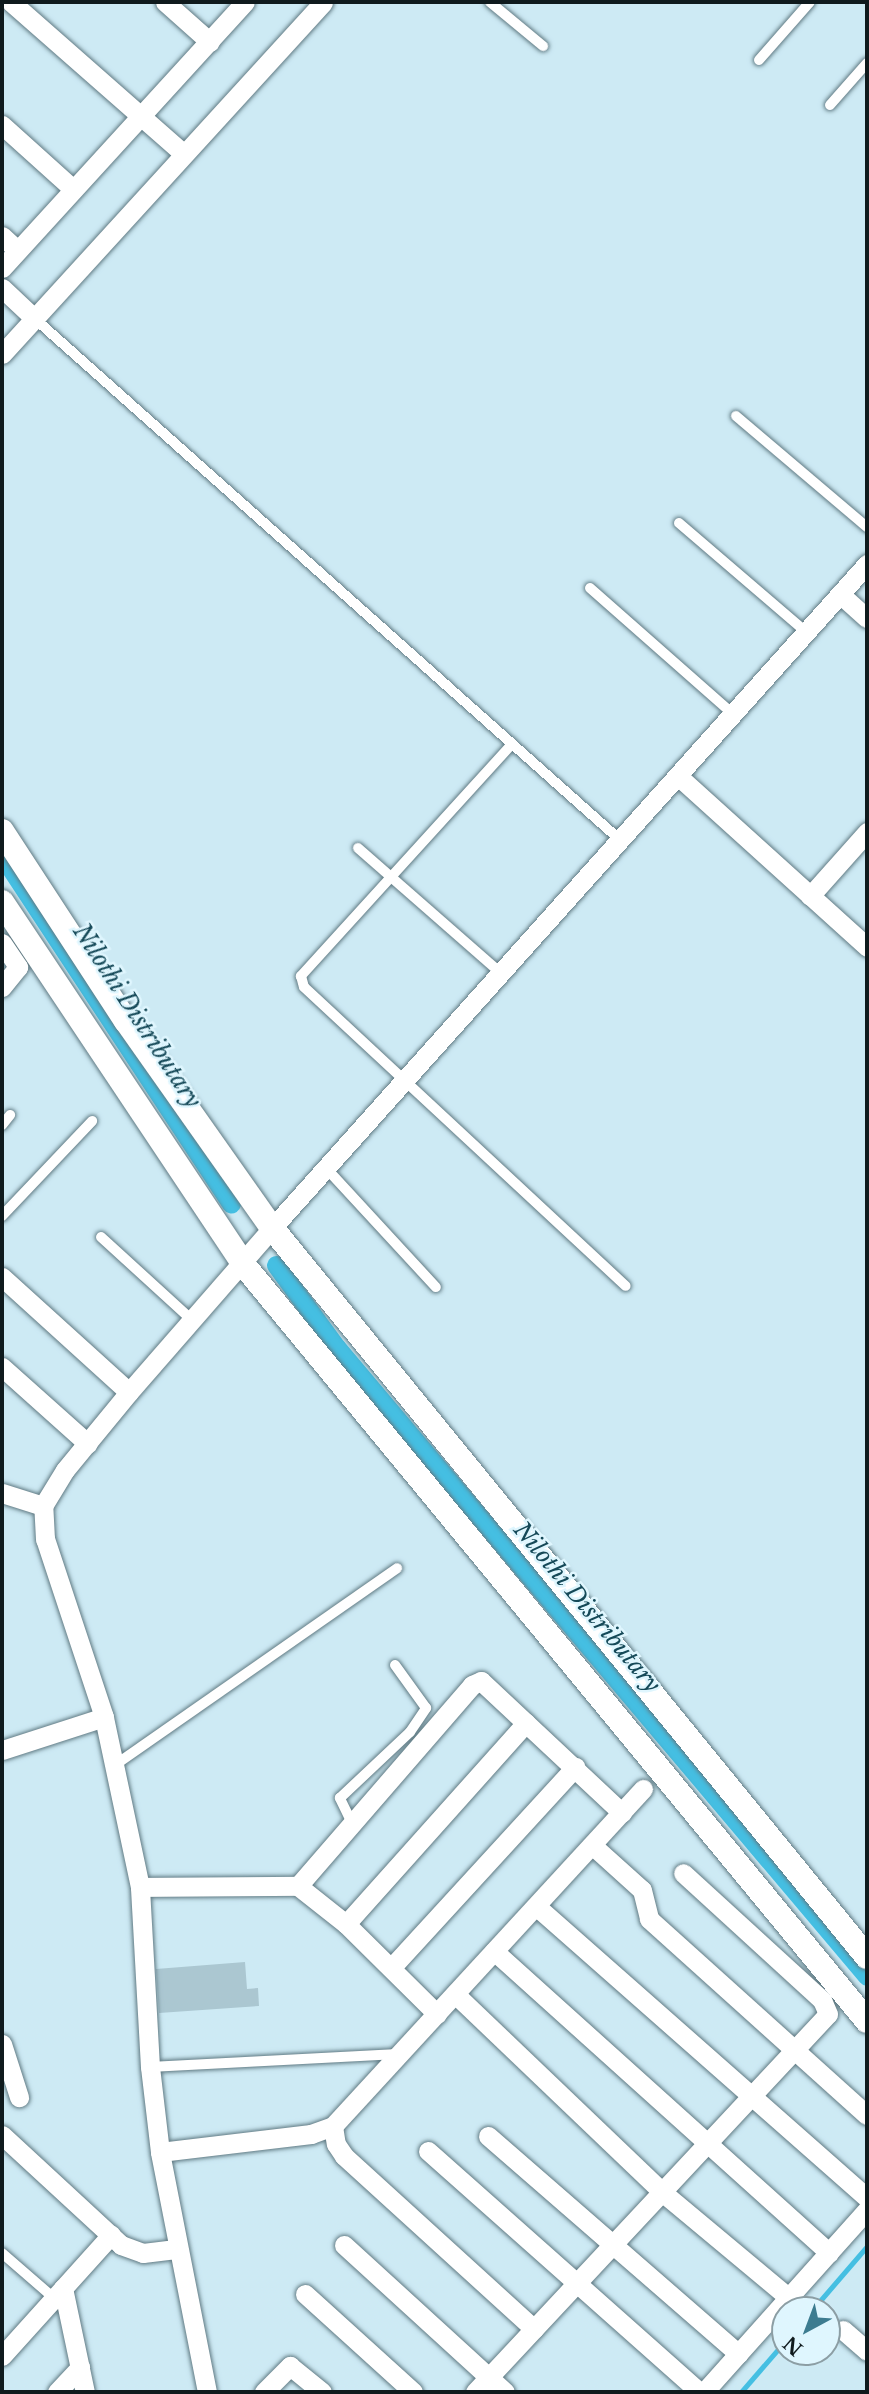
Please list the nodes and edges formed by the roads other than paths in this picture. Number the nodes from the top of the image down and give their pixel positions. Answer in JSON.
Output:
{"nodes":[{"id":1,"x":11,"y":2,"type":"edge"},
{"id":2,"x":165,"y":2,"type":"edge"},
{"id":3,"x":245,"y":2,"type":"edge"},
{"id":4,"x":323,"y":2,"type":"edge"},
{"id":5,"x":490,"y":2,"type":"edge"},
{"id":6,"x":810,"y":2,"type":"edge"},
{"id":7,"x":210,"y":42,"type":"junction"},
{"id":8,"x":543,"y":46,"type":"dead end"},
{"id":9,"x":759,"y":60,"type":"dead end"},
{"id":10,"x":867,"y":64,"type":"edge"},
{"id":11,"x":830,"y":106,"type":"dead end"},
{"id":12,"x":141,"y":118,"type":"junction"},
{"id":13,"x":2,"y":125,"type":"edge"},
{"id":14,"x":184,"y":154,"type":"junction"},
{"id":15,"x":73,"y":189,"type":"junction"},
{"id":16,"x":2,"y":236,"type":"edge"},
{"id":17,"x":17,"y":250,"type":"junction"},
{"id":18,"x":2,"y":268,"type":"edge"},
{"id":19,"x":2,"y":288,"type":"edge"},
{"id":20,"x":34,"y":318,"type":"junction"},
{"id":21,"x":2,"y":354,"type":"edge"},
{"id":22,"x":736,"y":416,"type":"dead end"},
{"id":23,"x":679,"y":523,"type":"dead end"},
{"id":24,"x":867,"y":527,"type":"edge"},
{"id":25,"x":867,"y":564,"type":"edge"},
{"id":26,"x":590,"y":588,"type":"dead end"},
{"id":27,"x":840,"y":594,"type":"junction"},
{"id":28,"x":867,"y":618,"type":"edge"},
{"id":29,"x":806,"y":632,"type":"junction"},
{"id":30,"x":733,"y":714,"type":"junction"},
{"id":31,"x":512,"y":744,"type":"junction"},
{"id":32,"x":678,"y":776,"type":"junction"},
{"id":33,"x":2,"y":831,"type":"edge"},
{"id":34,"x":867,"y":832,"type":"edge"},
{"id":35,"x":620,"y":841,"type":"junction"},
{"id":36,"x":358,"y":848,"type":"dead end"},
{"id":37,"x":392,"y":877,"type":"junction"},
{"id":38,"x":810,"y":896,"type":"junction"},
{"id":39,"x":2,"y":902,"type":"edge"},
{"id":40,"x":2,"y":943,"type":"edge"},
{"id":41,"x":867,"y":947,"type":"edge"},
{"id":42,"x":26,"y":959,"type":"junction"},
{"id":43,"x":501,"y":973,"type":"junction"},
{"id":44,"x":2,"y":987,"type":"edge"},
{"id":45,"x":405,"y":1081,"type":"junction"},
{"id":46,"x":10,"y":1115,"type":"dead end"},
{"id":47,"x":92,"y":1121,"type":"dead end"},
{"id":48,"x":2,"y":1125,"type":"edge"},
{"id":49,"x":326,"y":1168,"type":"junction"},
{"id":50,"x":2,"y":1216,"type":"edge"},
{"id":51,"x":272,"y":1228,"type":"junction"},
{"id":52,"x":101,"y":1237,"type":"dead end"},
{"id":53,"x":243,"y":1264,"type":"junction"},
{"id":54,"x":2,"y":1277,"type":"edge"},
{"id":55,"x":626,"y":1286,"type":"dead end"},
{"id":56,"x":436,"y":1287,"type":"dead end"},
{"id":57,"x":192,"y":1321,"type":"junction"},
{"id":58,"x":2,"y":1367,"type":"edge"},
{"id":59,"x":129,"y":1392,"type":"junction"},
{"id":60,"x":88,"y":1444,"type":"junction"},
{"id":61,"x":2,"y":1493,"type":"edge"},
{"id":62,"x":43,"y":1506,"type":"junction"},
{"id":63,"x":397,"y":1568,"type":"dead end"},
{"id":64,"x":395,"y":1665,"type":"dead end"},
{"id":65,"x":104,"y":1717,"type":"junction"},
{"id":66,"x":526,"y":1723,"type":"junction"},
{"id":67,"x":2,"y":1750,"type":"edge"},
{"id":68,"x":114,"y":1765,"type":"junction"},
{"id":69,"x":575,"y":1767,"type":"junction"},
{"id":70,"x":643,"y":1789,"type":"dead end"},
{"id":71,"x":622,"y":1813,"type":"junction"},
{"id":72,"x":352,"y":1824,"type":"junction"},
{"id":73,"x":592,"y":1845,"type":"junction"},
{"id":74,"x":683,"y":1874,"type":"dead end"},
{"id":75,"x":298,"y":1886,"type":"junction"},
{"id":76,"x":140,"y":1887,"type":"junction"},
{"id":77,"x":536,"y":1906,"type":"junction"},
{"id":78,"x":346,"y":1924,"type":"junction"},
{"id":79,"x":494,"y":1951,"type":"junction"},
{"id":80,"x":867,"y":1957,"type":"edge"},
{"id":81,"x":391,"y":1968,"type":"junction"},
{"id":82,"x":455,"y":1994,"type":"junction"},
{"id":83,"x":438,"y":2014,"type":"junction"},
{"id":84,"x":867,"y":2021,"type":"edge"},
{"id":85,"x":2,"y":2044,"type":"edge"},
{"id":86,"x":797,"y":2049,"type":"junction"},
{"id":87,"x":402,"y":2053,"type":"junction"},
{"id":88,"x":150,"y":2067,"type":"junction"},
{"id":89,"x":19,"y":2097,"type":"dead end"},
{"id":90,"x":752,"y":2097,"type":"junction"},
{"id":91,"x":867,"y":2115,"type":"edge"},
{"id":92,"x":333,"y":2126,"type":"junction"},
{"id":93,"x":2,"y":2135,"type":"edge"},
{"id":94,"x":488,"y":2136,"type":"dead end"},
{"id":95,"x":708,"y":2144,"type":"junction"},
{"id":96,"x":428,"y":2151,"type":"dead end"},
{"id":97,"x":160,"y":2152,"type":"junction"},
{"id":98,"x":663,"y":2192,"type":"junction"},
{"id":99,"x":867,"y":2198,"type":"edge"},
{"id":100,"x":867,"y":2210,"type":"edge"},
{"id":101,"x":111,"y":2235,"type":"junction"},
{"id":102,"x":614,"y":2244,"type":"junction"},
{"id":103,"x":344,"y":2245,"type":"dead end"},
{"id":104,"x":176,"y":2249,"type":"junction"},
{"id":105,"x":2,"y":2253,"type":"edge"},
{"id":106,"x":829,"y":2253,"type":"junction"},
{"id":107,"x":579,"y":2281,"type":"junction"},
{"id":108,"x":58,"y":2293,"type":"junction"},
{"id":109,"x":305,"y":2294,"type":"dead end"},
{"id":110,"x":787,"y":2296,"type":"edge"},
{"id":111,"x":791,"y":2296,"type":"edge"},
{"id":112,"x":771,"y":2318,"type":"edge"},
{"id":113,"x":534,"y":2329,"type":"junction"},
{"id":114,"x":843,"y":2330,"type":"dead end"},
{"id":115,"x":867,"y":2351,"type":"edge"},
{"id":116,"x":739,"y":2354,"type":"junction"},
{"id":117,"x":2,"y":2356,"type":"edge"},
{"id":118,"x":80,"y":2367,"type":"junction"},
{"id":119,"x":489,"y":2377,"type":"junction"},
{"id":120,"x":57,"y":2392,"type":"edge"},
{"id":121,"x":85,"y":2392,"type":"edge"},
{"id":122,"x":207,"y":2392,"type":"edge"},
{"id":123,"x":264,"y":2392,"type":"edge"},
{"id":124,"x":322,"y":2392,"type":"edge"},
{"id":125,"x":413,"y":2392,"type":"edge"},
{"id":126,"x":475,"y":2392,"type":"edge"},
{"id":127,"x":505,"y":2392,"type":"edge"},
{"id":128,"x":699,"y":2392,"type":"edge"},
{"id":129,"x":704,"y":2392,"type":"edge"}],
"edges":[{"from":1,"to":12,"type":"street"},
{"from":2,"to":7,"type":"street"},
{"from":3,"to":7,"type":"street"},
{"from":4,"to":14,"type":"street"},
{"from":5,"to":8,"type":"lane"},
{"from":6,"to":9,"type":"lane"},
{"from":7,"to":12,"type":"street"},
{"from":10,"to":11,"type":"lane"},
{"from":12,"to":14,"type":"street"},
{"from":12,"to":15,"type":"street"},
{"from":13,"to":15,"type":"street"},
{"from":14,"to":20,"type":"street"},
{"from":15,"to":17,"type":"street"},
{"from":16,"to":17,"type":"street"},
{"from":17,"to":18,"type":"street"},
{"from":19,"to":20,"type":"street"},
{"from":20,"to":21,"type":"street"},
{"from":20,"to":31,"type":"lane"},
{"from":22,"to":24,"type":"lane"},
{"from":23,"to":29,"type":"lane"},
{"from":25,"to":27,"type":"street"},
{"from":26,"to":30,"type":"lane"},
{"from":27,"to":28,"type":"street"},
{"from":27,"to":29,"type":"street"},
{"from":29,"to":30,"type":"street"},
{"from":30,"to":32,"type":"street"},
{"from":31,"to":35,"type":"lane"},
{"from":31,"to":37,"type":"lane"},
{"from":32,"to":35,"type":"street"},
{"from":32,"to":38,"type":"street"},
{"from":33,"to":51,"type":"street"},
{"from":34,"to":38,"type":"street"},
{"from":35,"to":43,"type":"street"},
{"from":36,"to":37,"type":"lane"},
{"from":37,"to":43,"type":"lane"},
{"from":37,"to":45,"type":"lane"},
{"from":38,"to":41,"type":"street"},
{"from":39,"to":42,"type":"street"},
{"from":40,"to":42,"type":"street"},
{"from":42,"to":44,"type":"street"},
{"from":42,"to":53,"type":"street"},
{"from":43,"to":45,"type":"street"},
{"from":45,"to":49,"type":"street"},
{"from":45,"to":55,"type":"lane"},
{"from":46,"to":48,"type":"lane"},
{"from":47,"to":50,"type":"lane"},
{"from":49,"to":51,"type":"street"},
{"from":49,"to":56,"type":"lane"},
{"from":51,"to":53,"type":"street"},
{"from":51,"to":80,"type":"street"},
{"from":52,"to":57,"type":"lane"},
{"from":53,"to":57,"type":"street"},
{"from":53,"to":84,"type":"street"},
{"from":54,"to":59,"type":"street"},
{"from":57,"to":59,"type":"street"},
{"from":58,"to":60,"type":"street"},
{"from":59,"to":60,"type":"street"},
{"from":60,"to":62,"type":"street"},
{"from":61,"to":62,"type":"street"},
{"from":62,"to":65,"type":"street"},
{"from":63,"to":68,"type":"lane"},
{"from":64,"to":72,"type":"lane"},
{"from":65,"to":67,"type":"street"},
{"from":65,"to":68,"type":"street"},
{"from":66,"to":69,"type":"street"},
{"from":66,"to":72,"type":"street"},
{"from":66,"to":78,"type":"street"},
{"from":68,"to":76,"type":"street"},
{"from":69,"to":71,"type":"street"},
{"from":69,"to":81,"type":"street"},
{"from":70,"to":71,"type":"street"},
{"from":71,"to":73,"type":"street"},
{"from":72,"to":75,"type":"street"},
{"from":73,"to":77,"type":"street"},
{"from":73,"to":86,"type":"street"},
{"from":74,"to":86,"type":"street"},
{"from":75,"to":76,"type":"street"},
{"from":75,"to":78,"type":"street"},
{"from":76,"to":88,"type":"street"},
{"from":77,"to":79,"type":"street"},
{"from":77,"to":90,"type":"street"},
{"from":78,"to":81,"type":"street"},
{"from":79,"to":82,"type":"street"},
{"from":79,"to":95,"type":"street"},
{"from":81,"to":83,"type":"street"},
{"from":82,"to":83,"type":"street"},
{"from":82,"to":98,"type":"street"},
{"from":83,"to":87,"type":"street"},
{"from":85,"to":89,"type":"street"},
{"from":86,"to":90,"type":"street"},
{"from":86,"to":91,"type":"street"},
{"from":87,"to":88,"type":"lane"},
{"from":87,"to":92,"type":"street"},
{"from":88,"to":97,"type":"street"},
{"from":90,"to":95,"type":"street"},
{"from":90,"to":99,"type":"street"},
{"from":92,"to":97,"type":"street"},
{"from":92,"to":113,"type":"street"},
{"from":93,"to":101,"type":"street"},
{"from":94,"to":102,"type":"street"},
{"from":95,"to":98,"type":"street"},
{"from":95,"to":106,"type":"street"},
{"from":96,"to":107,"type":"street"},
{"from":97,"to":104,"type":"street"},
{"from":98,"to":102,"type":"street"},
{"from":98,"to":110,"type":"street"},
{"from":100,"to":106,"type":"street"},
{"from":101,"to":104,"type":"street"},
{"from":101,"to":108,"type":"street"},
{"from":102,"to":107,"type":"street"},
{"from":102,"to":116,"type":"street"},
{"from":103,"to":119,"type":"street"},
{"from":104,"to":122,"type":"street"},
{"from":105,"to":108,"type":"lane"},
{"from":106,"to":111,"type":"street"},
{"from":107,"to":113,"type":"street"},
{"from":107,"to":128,"type":"street"},
{"from":108,"to":117,"type":"street"},
{"from":108,"to":118,"type":"street"},
{"from":109,"to":125,"type":"street"},
{"from":112,"to":116,"type":"street"},
{"from":113,"to":119,"type":"street"},
{"from":114,"to":115,"type":"street"},
{"from":116,"to":129,"type":"street"},
{"from":118,"to":120,"type":"street"},
{"from":118,"to":121,"type":"street"},
{"from":119,"to":126,"type":"street"},
{"from":119,"to":127,"type":"street"},
{"from":123,"to":124,"type":"street"}]}
